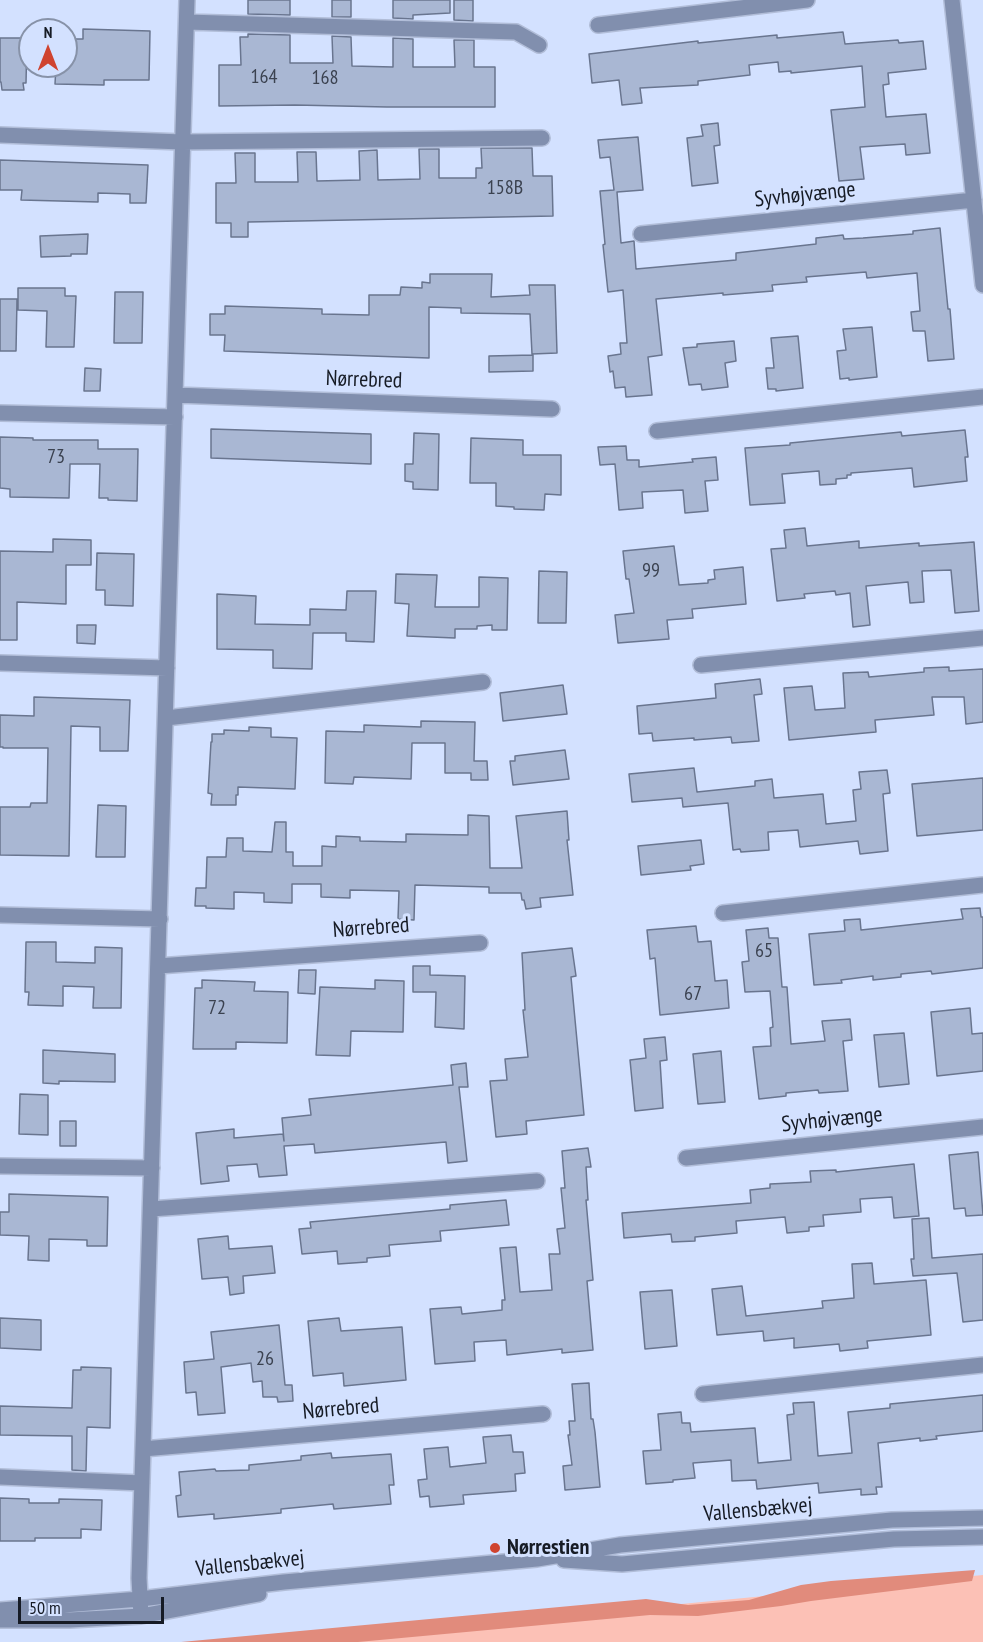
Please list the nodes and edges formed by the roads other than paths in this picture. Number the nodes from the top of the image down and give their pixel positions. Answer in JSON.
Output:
{"nodes":[{"id":1,"x":187,"y":0,"type":"edge"},
{"id":2,"x":807,"y":0,"type":"edge"},
{"id":3,"x":952,"y":0,"type":"edge"},
{"id":4,"x":187,"y":22,"type":"junction"},
{"id":5,"x":598,"y":25,"type":"dead end"},
{"id":6,"x":539,"y":45,"type":"dead end"},
{"id":7,"x":0,"y":135,"type":"edge"},
{"id":8,"x":542,"y":138,"type":"dead end"},
{"id":9,"x":182,"y":142,"type":"junction"},
{"id":10,"x":974,"y":200,"type":"junction"},
{"id":11,"x":641,"y":234,"type":"dead end"},
{"id":12,"x":983,"y":285,"type":"edge"},
{"id":13,"x":175,"y":395,"type":"junction"},
{"id":14,"x":983,"y":397,"type":"edge"},
{"id":15,"x":552,"y":409,"type":"dead end"},
{"id":16,"x":0,"y":413,"type":"edge"},
{"id":17,"x":175,"y":417,"type":"junction"},
{"id":18,"x":657,"y":431,"type":"dead end"},
{"id":19,"x":983,"y":638,"type":"edge"},
{"id":20,"x":0,"y":663,"type":"edge"},
{"id":21,"x":702,"y":665,"type":"dead end"},
{"id":22,"x":167,"y":668,"type":"junction"},
{"id":23,"x":483,"y":682,"type":"dead end"},
{"id":24,"x":166,"y":718,"type":"junction"},
{"id":25,"x":983,"y":885,"type":"edge"},
{"id":26,"x":723,"y":913,"type":"dead end"},
{"id":27,"x":0,"y":915,"type":"edge"},
{"id":28,"x":160,"y":919,"type":"junction"},
{"id":29,"x":480,"y":943,"type":"dead end"},
{"id":30,"x":158,"y":966,"type":"junction"},
{"id":31,"x":983,"y":1127,"type":"edge"},
{"id":32,"x":687,"y":1158,"type":"dead end"},
{"id":33,"x":0,"y":1166,"type":"edge"},
{"id":34,"x":152,"y":1168,"type":"junction"},
{"id":35,"x":537,"y":1181,"type":"dead end"},
{"id":36,"x":151,"y":1209,"type":"junction"},
{"id":37,"x":983,"y":1365,"type":"edge"},
{"id":38,"x":703,"y":1394,"type":"dead end"},
{"id":39,"x":543,"y":1414,"type":"dead end"},
{"id":40,"x":144,"y":1449,"type":"junction"},
{"id":41,"x":0,"y":1477,"type":"edge"},
{"id":42,"x":142,"y":1483,"type":"junction"},
{"id":43,"x":983,"y":1518,"type":"edge"},
{"id":44,"x":983,"y":1537,"type":"edge"},
{"id":45,"x":537,"y":1558,"type":"junction"},
{"id":46,"x":362,"y":1575,"type":"junction"},
{"id":47,"x":140,"y":1599,"type":"junction"},
{"id":48,"x":0,"y":1610,"type":"edge"},
{"id":49,"x":141,"y":1616,"type":"junction"},
{"id":50,"x":0,"y":1620,"type":"edge"}],
"edges":[{"from":1,"to":4,"type":"street"},
{"from":2,"to":5,"type":"street"},
{"from":3,"to":10,"type":"street"},
{"from":4,"to":6,"type":"street"},
{"from":4,"to":9,"type":"street"},
{"from":7,"to":9,"type":"street"},
{"from":8,"to":9,"type":"street"},
{"from":9,"to":13,"type":"street"},
{"from":10,"to":11,"type":"street","name":"Syvhøjvænge"},
{"from":10,"to":12,"type":"street"},
{"from":13,"to":15,"type":"street","name":"Nørrebred"},
{"from":13,"to":17,"type":"street"},
{"from":14,"to":18,"type":"street"},
{"from":16,"to":17,"type":"street"},
{"from":17,"to":22,"type":"street"},
{"from":19,"to":21,"type":"street"},
{"from":20,"to":22,"type":"street"},
{"from":22,"to":24,"type":"street"},
{"from":23,"to":24,"type":"street"},
{"from":24,"to":28,"type":"street"},
{"from":25,"to":26,"type":"street"},
{"from":27,"to":28,"type":"street"},
{"from":28,"to":30,"type":"street"},
{"from":29,"to":30,"type":"street","name":"Nørrebred"},
{"from":30,"to":34,"type":"street"},
{"from":31,"to":32,"type":"street","name":"Syvhøjvænge"},
{"from":33,"to":34,"type":"street"},
{"from":34,"to":36,"type":"street"},
{"from":35,"to":36,"type":"street"},
{"from":36,"to":40,"type":"street"},
{"from":37,"to":38,"type":"street"},
{"from":39,"to":40,"type":"street","name":"Nørrebred"},
{"from":40,"to":42,"type":"street"},
{"from":41,"to":42,"type":"street"},
{"from":42,"to":47,"type":"street"},
{"from":43,"to":45,"type":"street","name":"Vallensbækvej"},
{"from":44,"to":45,"type":"street","name":"Vallensbækvej"},
{"from":45,"to":46,"type":"street","name":"Vallensbækvej"},
{"from":46,"to":47,"type":"street","name":"Vallensbækvej"},
{"from":46,"to":49,"type":"street","name":"Vallensbækvej"},
{"from":47,"to":48,"type":"street","name":"Vallensbækvej"},
{"from":47,"to":49,"type":"street"},
{"from":49,"to":50,"type":"street","name":"Vallensbækvej"}]}
